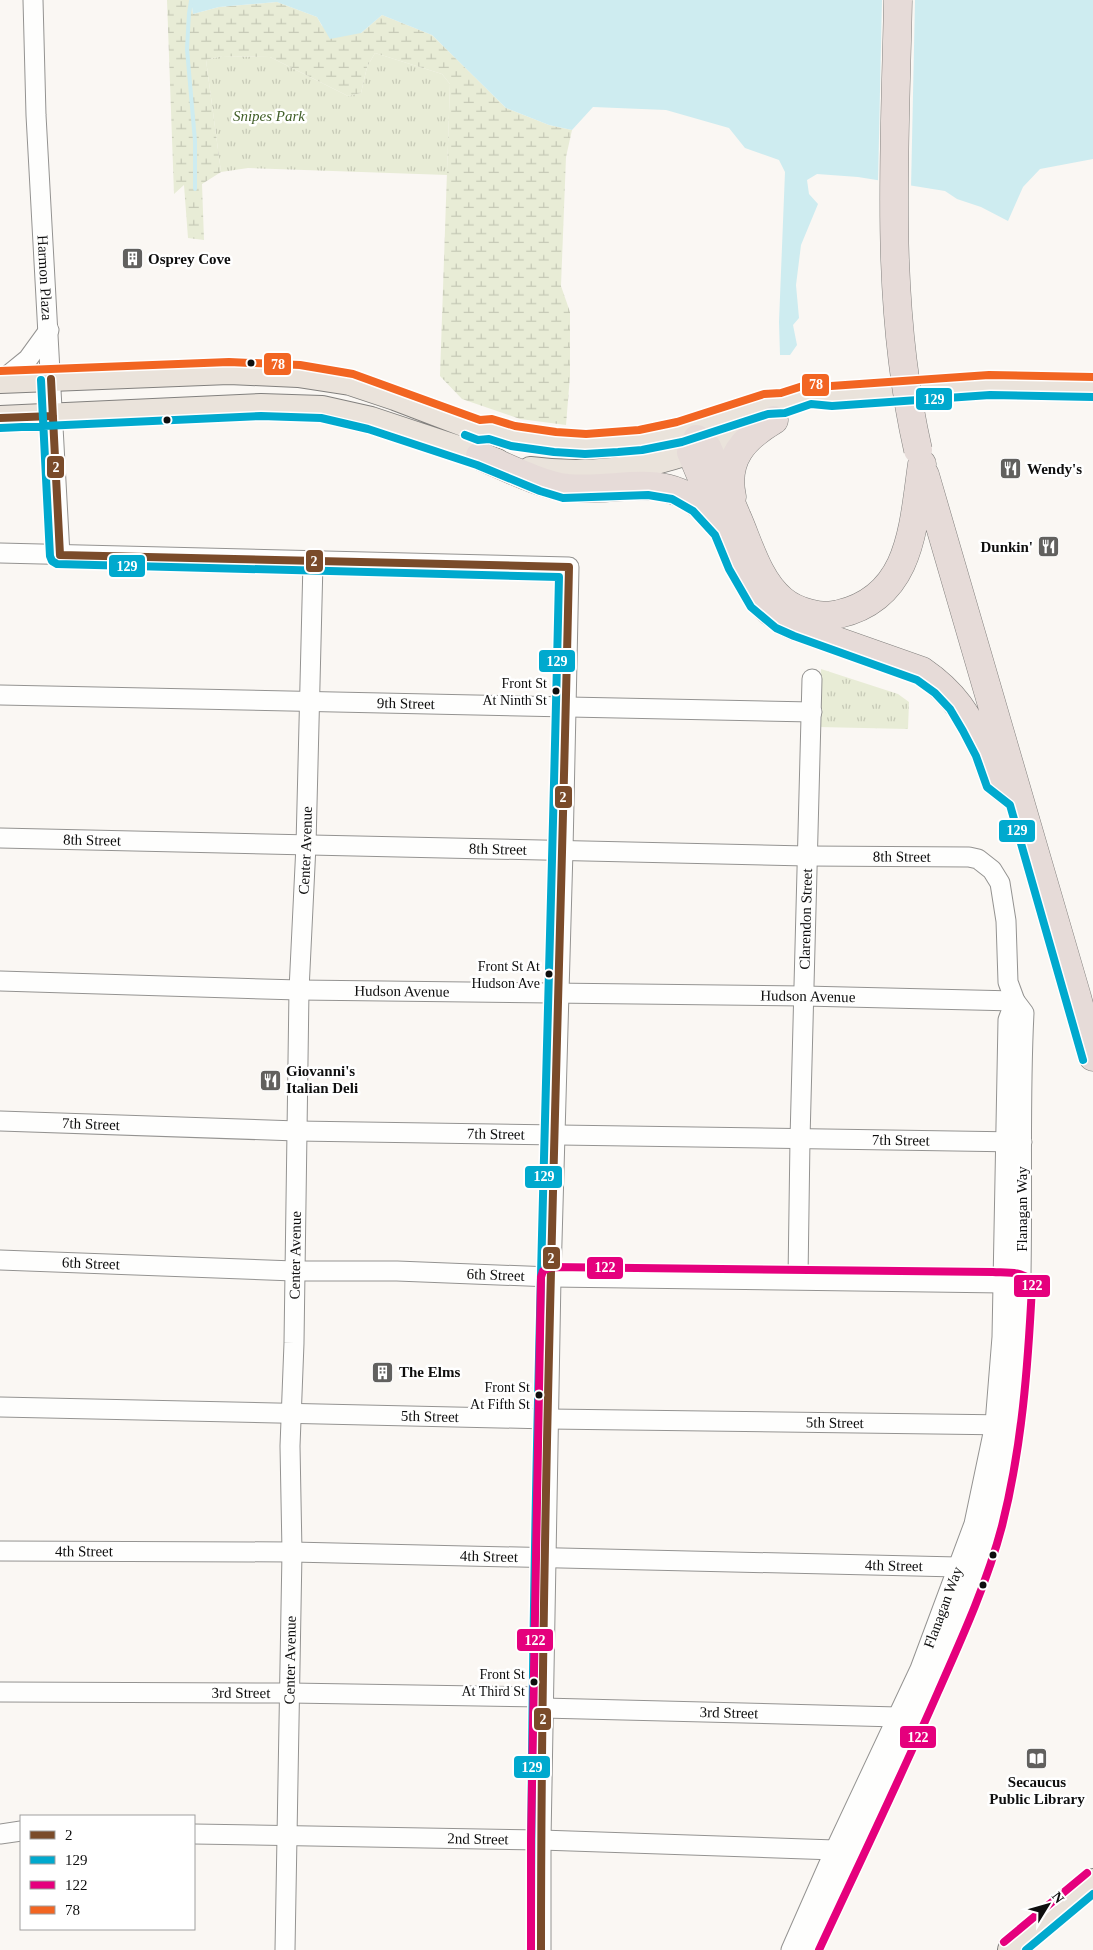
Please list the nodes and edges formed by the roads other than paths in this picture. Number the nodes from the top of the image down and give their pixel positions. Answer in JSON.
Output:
{"nodes":[{"id":1,"x":33,"y":0,"type":"edge"},
{"id":2,"x":898,"y":0,"type":"edge"},
{"id":3,"x":49,"y":330,"type":"junction"},
{"id":4,"x":51,"y":379,"type":"junction"},
{"id":5,"x":1,"y":381,"type":"edge"},
{"id":6,"x":1093,"y":387,"type":"edge"},
{"id":7,"x":779,"y":412,"type":"junction"},
{"id":8,"x":53,"y":416,"type":"junction"},
{"id":9,"x":0,"y":418,"type":"edge"},
{"id":10,"x":479,"y":443,"type":"junction"},
{"id":11,"x":698,"y":446,"type":"junction"},
{"id":12,"x":920,"y":457,"type":"junction"},
{"id":13,"x":731,"y":524,"type":"junction"},
{"id":14,"x":0,"y":553,"type":"edge"},
{"id":15,"x":60,"y":555,"type":"junction"},
{"id":16,"x":313,"y":562,"type":"junction"},
{"id":17,"x":812,"y":679,"type":"dead end"},
{"id":18,"x":0,"y":695,"type":"edge"},
{"id":19,"x":309,"y":701,"type":"junction"},
{"id":20,"x":566,"y":708,"type":"junction"},
{"id":21,"x":812,"y":712,"type":"junction"},
{"id":22,"x":1019,"y":799,"type":"junction"},
{"id":23,"x":0,"y":838,"type":"edge"},
{"id":24,"x":306,"y":845,"type":"junction"},
{"id":25,"x":563,"y":850,"type":"junction"},
{"id":26,"x":807,"y":856,"type":"junction"},
{"id":27,"x":0,"y":981,"type":"edge"},
{"id":28,"x":299,"y":990,"type":"junction"},
{"id":29,"x":558,"y":992,"type":"junction"},
{"id":30,"x":804,"y":996,"type":"junction"},
{"id":31,"x":1015,"y":1002,"type":"junction"},
{"id":32,"x":1093,"y":1057,"type":"edge"},
{"id":33,"x":0,"y":1121,"type":"edge"},
{"id":34,"x":297,"y":1131,"type":"junction"},
{"id":35,"x":555,"y":1135,"type":"junction"},
{"id":36,"x":800,"y":1139,"type":"junction"},
{"id":37,"x":1014,"y":1142,"type":"junction"},
{"id":38,"x":1013,"y":1214,"type":"junction"},
{"id":39,"x":0,"y":1260,"type":"edge"},
{"id":40,"x":294,"y":1271,"type":"junction"},
{"id":41,"x":551,"y":1277,"type":"junction"},
{"id":42,"x":798,"y":1280,"type":"junction"},
{"id":43,"x":1003,"y":1282,"type":"junction"},
{"id":44,"x":1022,"y":1285,"type":"junction"},
{"id":45,"x":1009,"y":1360,"type":"junction"},
{"id":46,"x":0,"y":1407,"type":"edge"},
{"id":47,"x":291,"y":1413,"type":"junction"},
{"id":48,"x":549,"y":1419,"type":"junction"},
{"id":49,"x":1002,"y":1425,"type":"junction"},
{"id":50,"x":989,"y":1496,"type":"junction"},
{"id":51,"x":0,"y":1551,"type":"edge"},
{"id":52,"x":292,"y":1552,"type":"junction"},
{"id":53,"x":546,"y":1557,"type":"junction"},
{"id":54,"x":958,"y":1566,"type":"junction"},
{"id":55,"x":976,"y":1573,"type":"junction"},
{"id":56,"x":0,"y":1692,"type":"edge"},
{"id":57,"x":290,"y":1693,"type":"junction"},
{"id":58,"x":543,"y":1703,"type":"junction"},
{"id":59,"x":906,"y":1719,"type":"junction"},
{"id":60,"x":20,"y":1832,"type":"edge"},
{"id":61,"x":0,"y":1834,"type":"edge"},
{"id":62,"x":195,"y":1834,"type":"edge"},
{"id":63,"x":287,"y":1836,"type":"junction"},
{"id":64,"x":541,"y":1840,"type":"junction"},
{"id":65,"x":843,"y":1853,"type":"junction"},
{"id":66,"x":1093,"y":1881,"type":"edge"},
{"id":67,"x":285,"y":1950,"type":"edge"},
{"id":68,"x":541,"y":1950,"type":"edge"},
{"id":69,"x":791,"y":1950,"type":"edge"},
{"id":70,"x":808,"y":1950,"type":"edge"},
{"id":71,"x":1010,"y":1950,"type":"edge"}],
"edges":[{"from":1,"to":3,"type":"street","name":"Harmon Plaza"},
{"from":2,"to":12,"type":"highway","bridge":true},
{"from":3,"to":4,"type":"street","name":"Harmon Plaza"},
{"from":3,"to":5,"type":"street"},
{"from":4,"to":5,"type":"main road"},
{"from":4,"to":8,"type":"street","name":"Harmon Plaza"},
{"from":4,"to":10,"type":"main road"},
{"from":6,"to":7,"type":"main road"},
{"from":7,"to":10,"type":"main road"},
{"from":7,"to":11,"type":"main road"},
{"from":7,"to":13,"type":"highway"},
{"from":8,"to":9,"type":"main road"},
{"from":8,"to":10,"type":"main road"},
{"from":8,"to":15,"type":"street","name":"Harmon Plaza"},
{"from":10,"to":11,"type":"main road"},
{"from":10,"to":13,"type":"highway"},
{"from":11,"to":13,"type":"highway"},
{"from":12,"to":13,"type":"highway"},
{"from":12,"to":22,"type":"highway"},
{"from":13,"to":22,"type":"highway"},
{"from":14,"to":15,"type":"street"},
{"from":15,"to":16,"type":"street"},
{"from":16,"to":19,"type":"street","name":"Center Avenue"},
{"from":16,"to":20,"type":"street"},
{"from":17,"to":21,"type":"street","name":"Clarendon Street"},
{"from":18,"to":19,"type":"street","name":"9th Street"},
{"from":19,"to":20,"type":"street","name":"9th Street"},
{"from":19,"to":24,"type":"street","name":"Center Avenue"},
{"from":20,"to":21,"type":"street","name":"9th Street"},
{"from":20,"to":25,"type":"street"},
{"from":21,"to":26,"type":"street","name":"Clarendon Street"},
{"from":22,"to":32,"type":"highway"},
{"from":23,"to":24,"type":"street","name":"8th Street"},
{"from":24,"to":25,"type":"street","name":"8th Street"},
{"from":24,"to":28,"type":"street","name":"Center Avenue"},
{"from":25,"to":26,"type":"street","name":"8th Street"},
{"from":25,"to":29,"type":"street"},
{"from":26,"to":30,"type":"street","name":"Clarendon Street"},
{"from":26,"to":31,"type":"street","name":"8th Street"},
{"from":27,"to":28,"type":"street","name":"Hudson Avenue"},
{"from":28,"to":29,"type":"street","name":"Hudson Avenue"},
{"from":28,"to":34,"type":"street","name":"Center Avenue"},
{"from":29,"to":30,"type":"street","name":"Hudson Avenue"},
{"from":29,"to":35,"type":"street"},
{"from":30,"to":31,"type":"street","name":"Hudson Avenue"},
{"from":30,"to":36,"type":"street","name":"Clarendon Street"},
{"from":31,"to":37,"type":"street","name":"Flanagan Way"},
{"from":33,"to":34,"type":"street","name":"7th Street"},
{"from":34,"to":35,"type":"street","name":"7th Street"},
{"from":34,"to":40,"type":"street","name":"Center Avenue"},
{"from":35,"to":36,"type":"street","name":"7th Street"},
{"from":35,"to":41,"type":"street"},
{"from":36,"to":37,"type":"street","name":"7th Street"},
{"from":36,"to":42,"type":"street","name":"Clarendon Street"},
{"from":37,"to":38,"type":"street","name":"Flanagan Way"},
{"from":38,"to":43,"type":"street","name":"Flanagan Way"},
{"from":38,"to":44,"type":"street","name":"Flanagan Way"},
{"from":39,"to":40,"type":"street","name":"6th Street"},
{"from":40,"to":41,"type":"street","name":"6th Street"},
{"from":40,"to":47,"type":"street","name":"Center Avenue"},
{"from":41,"to":42,"type":"street","name":"6th Street"},
{"from":41,"to":48,"type":"street"},
{"from":42,"to":43,"type":"street","name":"6th Street"},
{"from":43,"to":44,"type":"street","name":"6th Street"},
{"from":43,"to":45,"type":"street","name":"Flanagan Way"},
{"from":44,"to":45,"type":"street","name":"Flanagan Way"},
{"from":45,"to":49,"type":"street","name":"Flanagan Way"},
{"from":46,"to":47,"type":"street","name":"5th Street"},
{"from":47,"to":48,"type":"street","name":"5th Street"},
{"from":47,"to":52,"type":"street","name":"Center Avenue"},
{"from":48,"to":49,"type":"street","name":"5th Street"},
{"from":48,"to":53,"type":"street"},
{"from":49,"to":50,"type":"street","name":"Flanagan Way"},
{"from":50,"to":54,"type":"street","name":"Flanagan Way"},
{"from":50,"to":55,"type":"street","name":"Flanagan Way"},
{"from":51,"to":52,"type":"street","name":"4th Street"},
{"from":52,"to":53,"type":"street","name":"4th Street"},
{"from":52,"to":57,"type":"street","name":"Center Avenue"},
{"from":53,"to":54,"type":"street","name":"4th Street"},
{"from":53,"to":58,"type":"street"},
{"from":54,"to":55,"type":"street","name":"4th Street"},
{"from":54,"to":59,"type":"street","name":"Flanagan Way"},
{"from":55,"to":59,"type":"street","name":"Flanagan Way"},
{"from":56,"to":57,"type":"street","name":"3rd Street"},
{"from":57,"to":58,"type":"street","name":"3rd Street"},
{"from":57,"to":63,"type":"street","name":"Center Avenue"},
{"from":58,"to":59,"type":"street","name":"3rd Street"},
{"from":58,"to":64,"type":"street"},
{"from":59,"to":65,"type":"street","name":"Flanagan Way"},
{"from":60,"to":61,"type":"street"},
{"from":62,"to":63,"type":"street","name":"2nd Street"},
{"from":63,"to":64,"type":"street","name":"2nd Street"},
{"from":63,"to":67,"type":"street","name":"Center Avenue"},
{"from":64,"to":65,"type":"street","name":"2nd Street"},
{"from":64,"to":68,"type":"street"},
{"from":65,"to":69,"type":"street","name":"Flanagan Way"},
{"from":65,"to":70,"type":"street","name":"Flanagan Way"},
{"from":66,"to":71,"type":"main road"}]}
